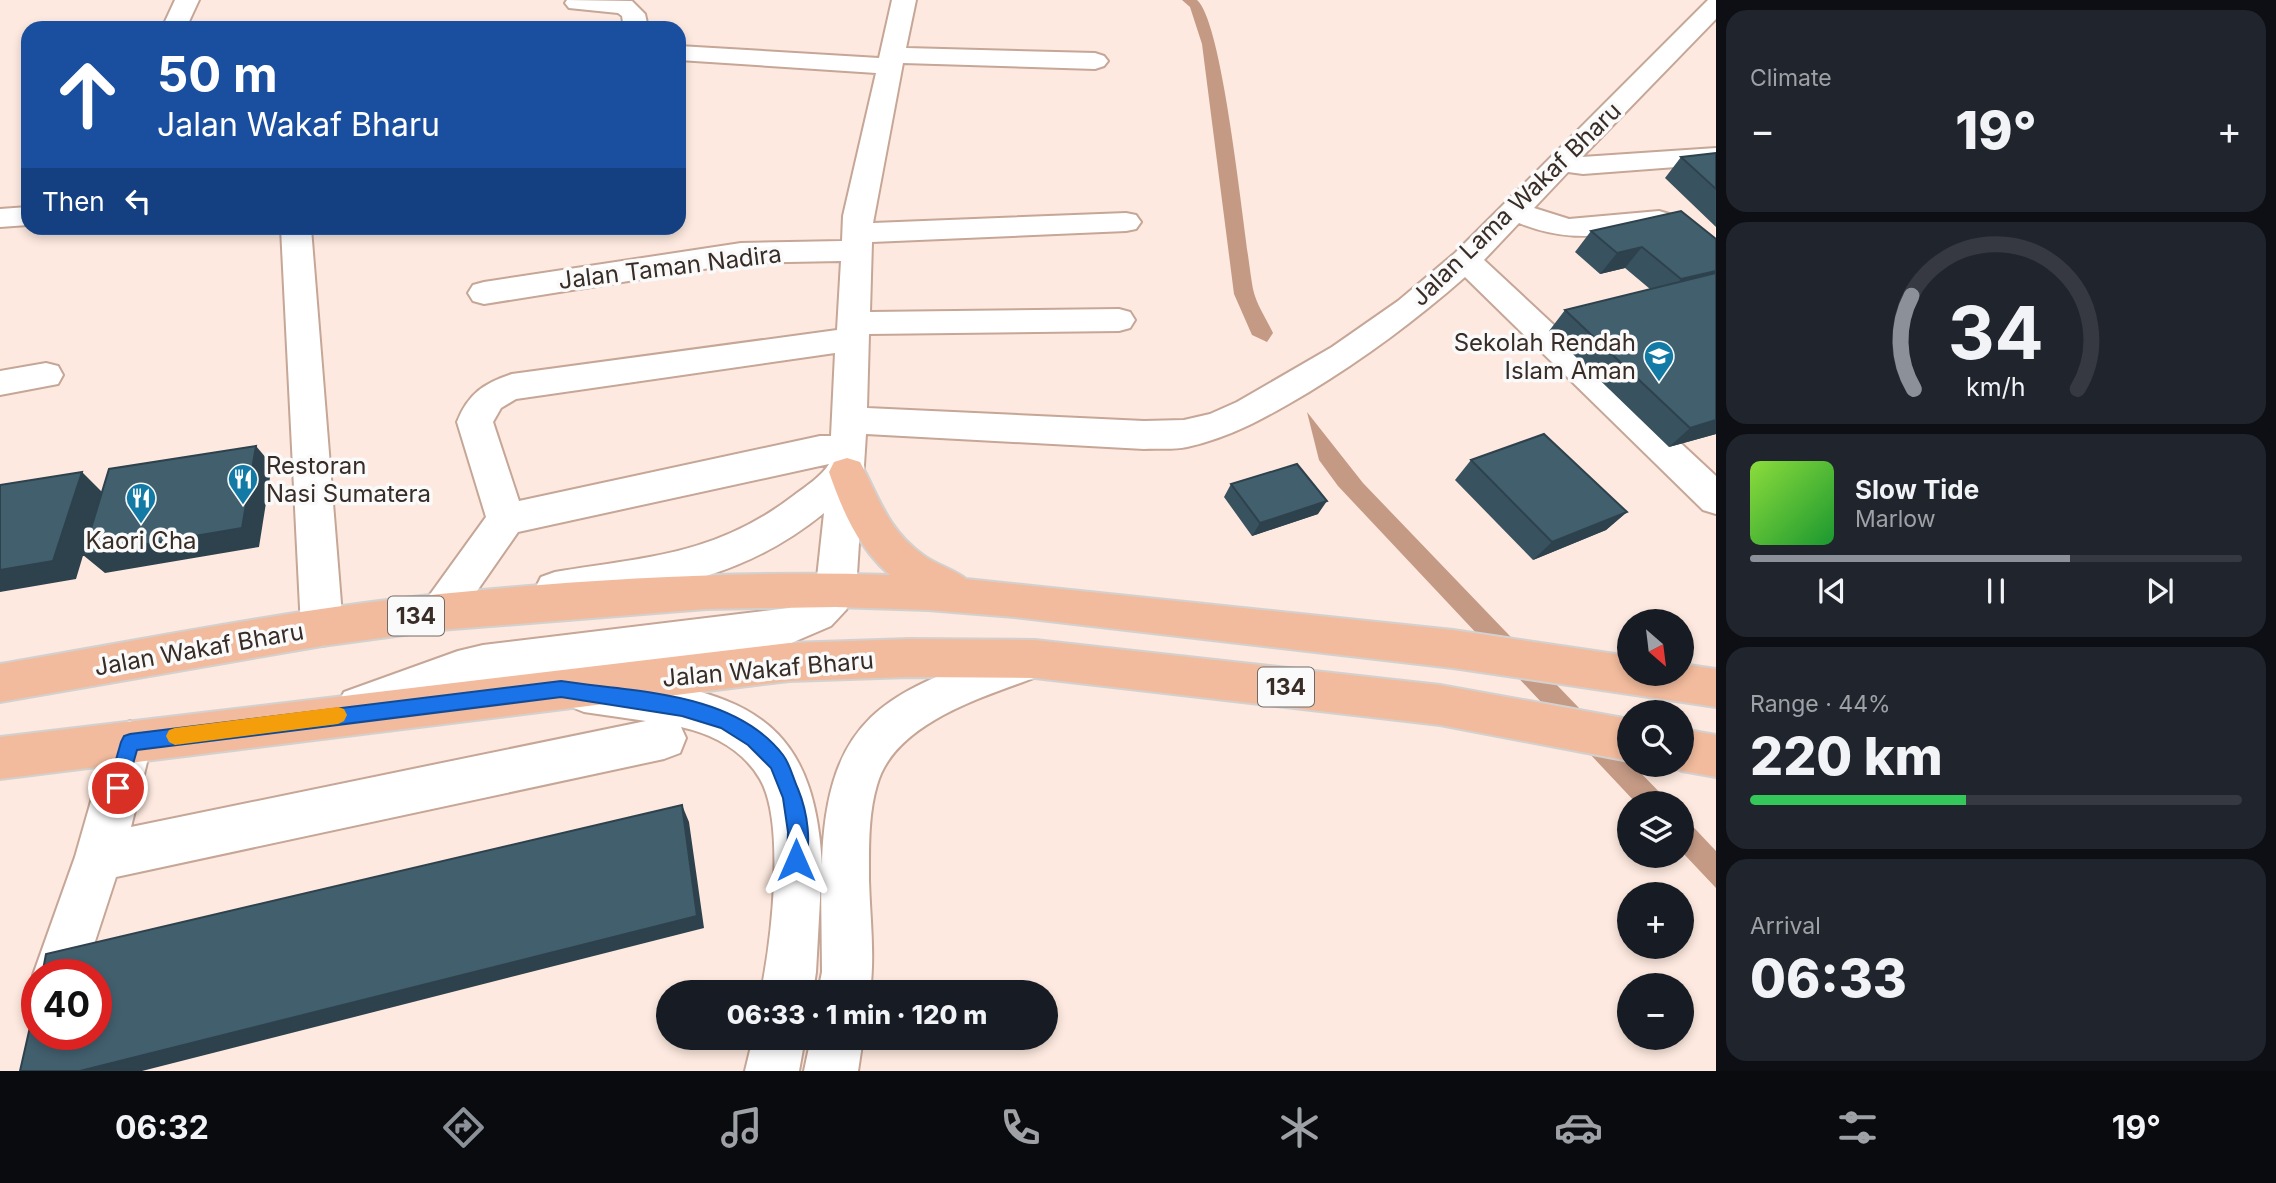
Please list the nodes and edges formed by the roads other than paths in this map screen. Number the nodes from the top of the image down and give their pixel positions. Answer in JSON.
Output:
{"nodes":[{"id":1,"x":187,"y":0,"type":"edge"},
{"id":2,"x":904,"y":0,"type":"edge"},
{"id":3,"x":577,"y":2,"type":"dead end"},
{"id":4,"x":1715,"y":9,"type":"edge"},
{"id":5,"x":177,"y":21,"type":"edge"},
{"id":6,"x":634,"y":21,"type":"edge"},
{"id":7,"x":686,"y":53,"type":"edge"},
{"id":8,"x":891,"y":61,"type":"junction"},
{"id":9,"x":1095,"y":61,"type":"dead end"},
{"id":10,"x":1716,"y":156,"type":"edge"},
{"id":11,"x":1560,"y":163,"type":"junction"},
{"id":12,"x":1515,"y":211,"type":"junction"},
{"id":13,"x":21,"y":216,"type":"edge"},
{"id":14,"x":0,"y":218,"type":"edge"},
{"id":15,"x":1126,"y":222,"type":"dead end"},
{"id":16,"x":296,"y":235,"type":"edge"},
{"id":17,"x":857,"y":242,"type":"junction"},
{"id":18,"x":1716,"y":258,"type":"edge"},
{"id":19,"x":1466,"y":260,"type":"junction"},
{"id":20,"x":484,"y":293,"type":"dead end"},
{"id":21,"x":1119,"y":320,"type":"dead end"},
{"id":22,"x":853,"y":331,"type":"junction"},
{"id":23,"x":46,"y":375,"type":"dead end"},
{"id":24,"x":0,"y":383,"type":"edge"},
{"id":25,"x":848,"y":448,"type":"junction"},
{"id":26,"x":1716,"y":499,"type":"edge"},
{"id":27,"x":506,"y":519,"type":"junction"},
{"id":28,"x":836,"y":590,"type":"junction"},
{"id":29,"x":973,"y":597,"type":"junction"},
{"id":30,"x":440,"y":612,"type":"junction"},
{"id":31,"x":322,"y":628,"type":"junction"},
{"id":32,"x":1035,"y":659,"type":"junction"},
{"id":33,"x":0,"y":683,"type":"edge"},
{"id":34,"x":1716,"y":688,"type":"edge"},
{"id":35,"x":561,"y":689,"type":"junction"},
{"id":36,"x":332,"y":716,"type":"junction"},
{"id":37,"x":664,"y":738,"type":"dead end"},
{"id":38,"x":1617,"y":738,"type":"edge"},
{"id":39,"x":130,"y":742,"type":"junction"},
{"id":40,"x":1694,"y":752,"type":"edge"},
{"id":41,"x":1716,"y":756,"type":"edge"},
{"id":42,"x":0,"y":758,"type":"edge"},
{"id":43,"x":99,"y":857,"type":"junction"},
{"id":44,"x":64,"y":959,"type":"edge"},
{"id":45,"x":790,"y":980,"type":"edge"},
{"id":46,"x":846,"y":980,"type":"edge"},
{"id":47,"x":776,"y":1050,"type":"edge"},
{"id":48,"x":835,"y":1050,"type":"edge"},
{"id":49,"x":772,"y":1071,"type":"edge"},
{"id":50,"x":831,"y":1071,"type":"edge"}],
"edges":[{"from":1,"to":5,"type":"street"},
{"from":2,"to":8,"type":"street"},
{"from":3,"to":6,"type":"street"},
{"from":4,"to":11,"type":"street","name":"Jalan Lama Wakaf Bharu"},
{"from":7,"to":8,"type":"street"},
{"from":8,"to":9,"type":"street"},
{"from":8,"to":17,"type":"street"},
{"from":10,"to":11,"type":"street"},
{"from":11,"to":12,"type":"street","name":"Jalan Lama Wakaf Bharu"},
{"from":12,"to":18,"type":"street"},
{"from":12,"to":19,"type":"street","name":"Jalan Lama Wakaf Bharu"},
{"from":13,"to":14,"type":"street"},
{"from":15,"to":17,"type":"street","name":"Jalan Taman Nadira"},
{"from":16,"to":31,"type":"street"},
{"from":17,"to":20,"type":"street","name":"Jalan Taman Nadira"},
{"from":17,"to":22,"type":"street"},
{"from":19,"to":25,"type":"street","name":"Jalan Lama Wakaf Bharu"},
{"from":19,"to":26,"type":"street"},
{"from":21,"to":22,"type":"street"},
{"from":22,"to":25,"type":"street"},
{"from":22,"to":27,"type":"street"},
{"from":23,"to":24,"type":"street"},
{"from":25,"to":27,"type":"street","name":"Jalan Lama Wakaf Bharu"},
{"from":25,"to":28,"type":"street"},
{"from":25,"to":29,"type":"main road"},
{"from":25,"to":30,"type":"street","name":"Jalan Wakaf Bharu","number":"134"},
{"from":27,"to":30,"type":"street"},
{"from":28,"to":29,"type":"main road","name":"Jalan Wakaf Bharu"},
{"from":28,"to":30,"type":"main road","name":"Jalan Wakaf Bharu","number":"134"},
{"from":28,"to":36,"type":"street"},
{"from":29,"to":34,"type":"main road"},
{"from":30,"to":31,"type":"main road","name":"Jalan Wakaf Bharu","number":"134"},
{"from":31,"to":33,"type":"main road","name":"Jalan Wakaf Bharu","number":"134"},
{"from":32,"to":35,"type":"main road","name":"Jalan Wakaf Bharu","number":"134"},
{"from":32,"to":38,"type":"main road","name":"Jalan Wakaf Bharu","number":"134"},
{"from":32,"to":46,"type":"street"},
{"from":35,"to":36,"type":"main road","name":"Jalan Wakaf Bharu","number":"134"},
{"from":35,"to":45,"type":"street"},
{"from":36,"to":39,"type":"main road","name":"Jalan Wakaf Bharu","number":"134"},
{"from":37,"to":43,"type":"street"},
{"from":39,"to":42,"type":"main road","name":"Jalan Wakaf Bharu","number":"134"},
{"from":39,"to":43,"type":"street"},
{"from":40,"to":41,"type":"main road"},
{"from":43,"to":44,"type":"street"},
{"from":47,"to":49,"type":"street"},
{"from":48,"to":50,"type":"street"}]}
